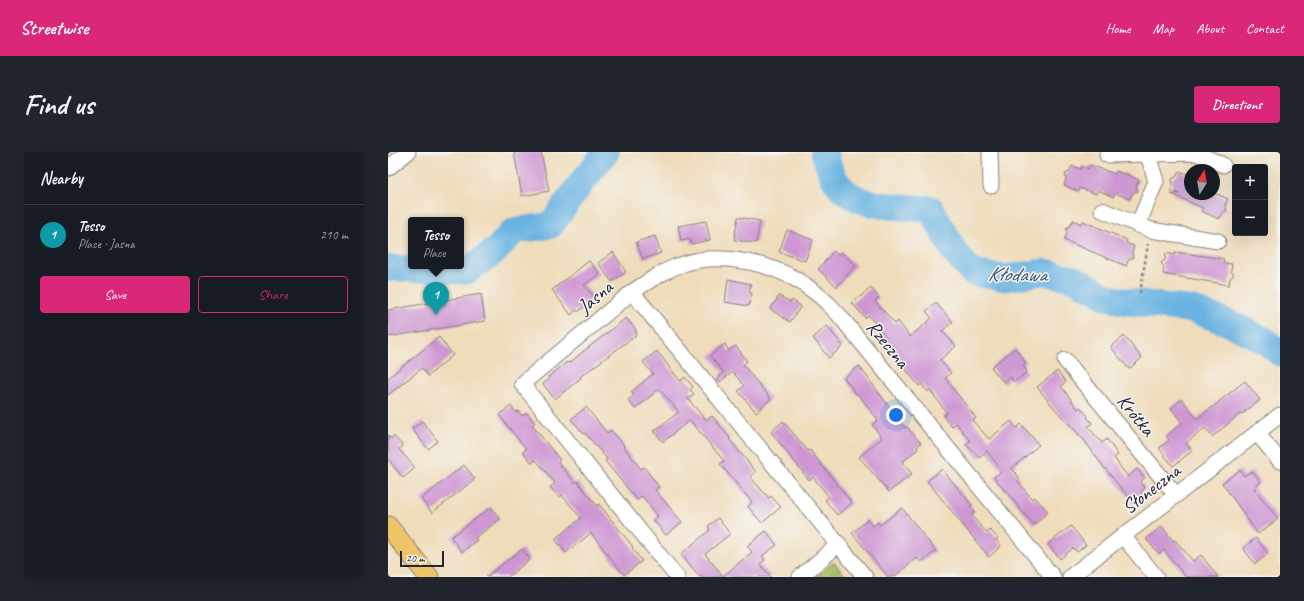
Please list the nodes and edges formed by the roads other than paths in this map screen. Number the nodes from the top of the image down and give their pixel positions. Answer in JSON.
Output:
{"nodes":[{"id":1,"x":408,"y":152,"type":"edge"},
{"id":2,"x":990,"y":152,"type":"edge"},
{"id":3,"x":1147,"y":153,"type":"edge"},
{"id":4,"x":1107,"y":155,"type":"dead end"},
{"id":5,"x":1223,"y":165,"type":"dead end"},
{"id":6,"x":388,"y":168,"type":"edge"},
{"id":7,"x":991,"y":186,"type":"dead end"},
{"id":8,"x":1102,"y":210,"type":"dead end"},
{"id":9,"x":1144,"y":227,"type":"junction"},
{"id":10,"x":1218,"y":241,"type":"dead end"},
{"id":11,"x":632,"y":292,"type":"junction"},
{"id":12,"x":1065,"y":360,"type":"dead end"},
{"id":13,"x":1280,"y":415,"type":"edge"},
{"id":14,"x":1256,"y":433,"type":"junction"},
{"id":15,"x":1280,"y":461,"type":"edge"},
{"id":16,"x":1176,"y":495,"type":"junction"},
{"id":17,"x":388,"y":526,"type":"edge"},
{"id":18,"x":1123,"y":536,"type":"junction"},
{"id":19,"x":839,"y":544,"type":"junction"},
{"id":20,"x":429,"y":577,"type":"edge"},
{"id":21,"x":677,"y":577,"type":"edge"},
{"id":22,"x":800,"y":577,"type":"edge"},
{"id":23,"x":865,"y":577,"type":"edge"},
{"id":24,"x":1053,"y":577,"type":"edge"},
{"id":25,"x":1070,"y":577,"type":"edge"},
{"id":26,"x":1156,"y":577,"type":"edge"}],
"edges":[{"from":1,"to":6,"type":"street"},
{"from":2,"to":7,"type":"street"},
{"from":3,"to":4,"type":"street"},
{"from":3,"to":5,"type":"street"},
{"from":3,"to":9,"type":"street"},
{"from":8,"to":9,"type":"street"},
{"from":9,"to":10,"type":"street"},
{"from":11,"to":19,"type":"street","name":"Jasna"},
{"from":11,"to":21,"type":"street","name":"Jasna"},
{"from":11,"to":24,"type":"street","name":"Rzeczna"},
{"from":12,"to":16,"type":"street","name":"Krótka"},
{"from":13,"to":14,"type":"street","name":"Słoneczna"},
{"from":14,"to":15,"type":"street"},
{"from":14,"to":16,"type":"street","name":"Słoneczna"},
{"from":16,"to":18,"type":"street","name":"Słoneczna"},
{"from":17,"to":20,"type":"main road"},
{"from":18,"to":25,"type":"street","name":"Słoneczna"},
{"from":18,"to":26,"type":"street"},
{"from":19,"to":22,"type":"street"},
{"from":19,"to":23,"type":"street","name":"Jasna"}]}
